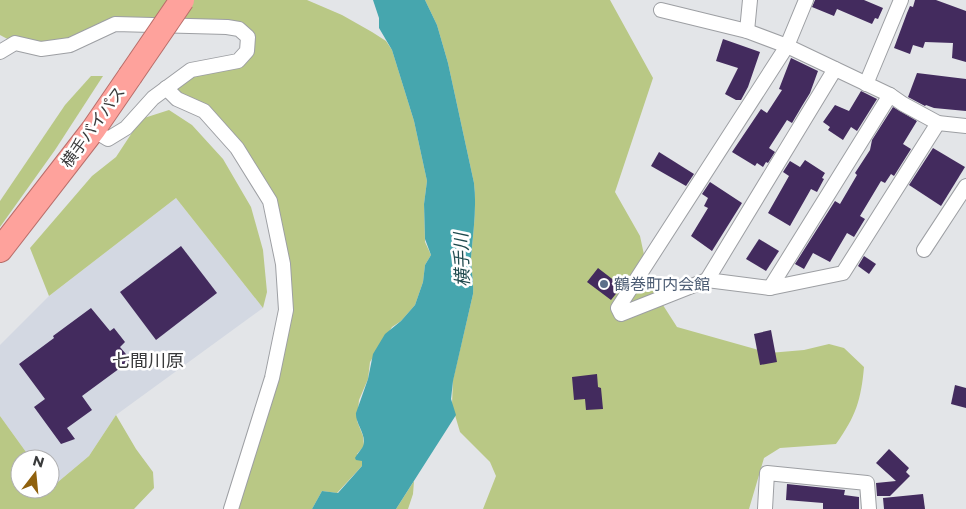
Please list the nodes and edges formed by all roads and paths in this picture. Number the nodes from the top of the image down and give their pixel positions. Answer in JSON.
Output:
{"nodes":[{"id":1,"x":182,"y":0,"type":"edge"},
{"id":2,"x":750,"y":0,"type":"edge"},
{"id":3,"x":806,"y":0,"type":"edge"},
{"id":4,"x":901,"y":0,"type":"edge"},
{"id":5,"x":661,"y":10,"type":"dead end"},
{"id":6,"x":747,"y":31,"type":"junction"},
{"id":7,"x":787,"y":46,"type":"junction"},
{"id":8,"x":0,"y":52,"type":"edge"},
{"id":9,"x":836,"y":69,"type":"junction"},
{"id":10,"x":866,"y":84,"type":"junction"},
{"id":11,"x":166,"y":88,"type":"junction"},
{"id":12,"x":890,"y":95,"type":"junction"},
{"id":13,"x":938,"y":123,"type":"junction"},
{"id":14,"x":966,"y":126,"type":"edge"},
{"id":15,"x":93,"y":130,"type":"junction"},
{"id":16,"x":966,"y":186,"type":"edge"},
{"id":17,"x":0,"y":250,"type":"edge"},
{"id":18,"x":924,"y":250,"type":"dead end"},
{"id":19,"x":707,"y":280,"type":"junction"},
{"id":20,"x":770,"y":288,"type":"junction"},
{"id":21,"x":230,"y":509,"type":"edge"},
{"id":22,"x":765,"y":509,"type":"edge"},
{"id":23,"x":869,"y":509,"type":"edge"}],
"edges":[{"from":1,"to":15,"type":"highway","name":"横手バイパス","bridge":true},
{"from":2,"to":6,"type":"street"},
{"from":3,"to":7,"type":"street"},
{"from":4,"to":10,"type":"street"},
{"from":5,"to":6,"type":"street"},
{"from":6,"to":7,"type":"street"},
{"from":7,"to":9,"type":"street"},
{"from":7,"to":19,"type":"street"},
{"from":8,"to":11,"type":"street"},
{"from":9,"to":10,"type":"street"},
{"from":9,"to":19,"type":"street"},
{"from":10,"to":12,"type":"street"},
{"from":11,"to":15,"type":"street"},
{"from":11,"to":21,"type":"street"},
{"from":12,"to":13,"type":"street"},
{"from":12,"to":20,"type":"street"},
{"from":13,"to":14,"type":"street"},
{"from":13,"to":20,"type":"street"},
{"from":15,"to":17,"type":"highway","name":"横手バイパス"},
{"from":16,"to":18,"type":"street"},
{"from":19,"to":20,"type":"street"},
{"from":22,"to":23,"type":"street"}]}
